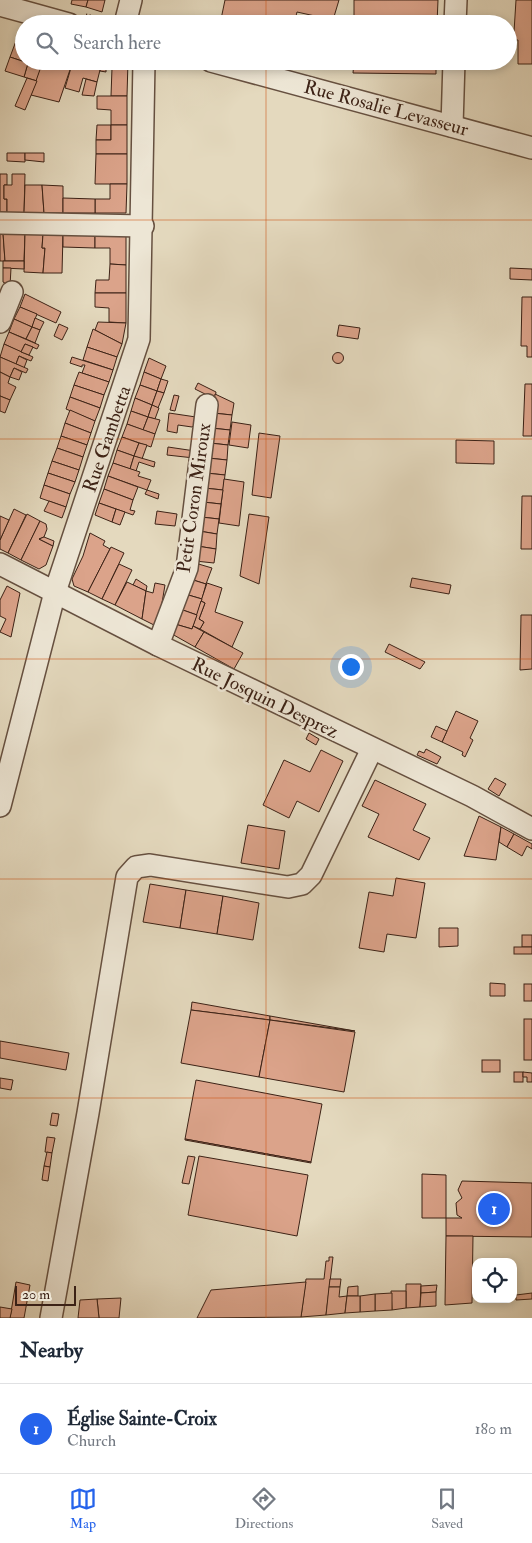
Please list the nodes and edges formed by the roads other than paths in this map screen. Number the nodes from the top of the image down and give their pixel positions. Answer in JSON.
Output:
{"nodes":[{"id":1,"x":131,"y":0,"type":"edge"},
{"id":2,"x":456,"y":0,"type":"edge"},
{"id":3,"x":0,"y":5,"type":"edge"},
{"id":4,"x":36,"y":15,"type":"edge"},
{"id":5,"x":127,"y":15,"type":"edge"},
{"id":6,"x":456,"y":15,"type":"edge"},
{"id":7,"x":144,"y":70,"type":"edge"},
{"id":8,"x":244,"y":70,"type":"edge"},
{"id":9,"x":454,"y":70,"type":"edge"},
{"id":10,"x":452,"y":126,"type":"junction"},
{"id":11,"x":532,"y":148,"type":"edge"},
{"id":12,"x":0,"y":223,"type":"edge"},
{"id":13,"x":143,"y":226,"type":"junction"},
{"id":14,"x":12,"y":292,"type":"dead end"},
{"id":15,"x":0,"y":322,"type":"edge"},
{"id":16,"x":207,"y":405,"type":"dead end"},
{"id":17,"x":0,"y":564,"type":"edge"},
{"id":18,"x":55,"y":592,"type":"junction"},
{"id":19,"x":158,"y":646,"type":"junction"},
{"id":20,"x":372,"y":749,"type":"junction"},
{"id":21,"x":0,"y":806,"type":"edge"},
{"id":22,"x":532,"y":829,"type":"edge"},
{"id":23,"x":51,"y":1318,"type":"edge"}],
"edges":[{"from":1,"to":5,"type":"street"},
{"from":2,"to":6,"type":"street"},
{"from":3,"to":4,"type":"street"},
{"from":7,"to":13,"type":"street","name":"Rue Gambetta"},
{"from":8,"to":10,"type":"street","name":"Rue Rosalie Levasseur"},
{"from":9,"to":10,"type":"street"},
{"from":10,"to":11,"type":"street","name":"Rue Rosalie Levasseur"},
{"from":12,"to":13,"type":"street"},
{"from":13,"to":18,"type":"street","name":"Rue Gambetta"},
{"from":14,"to":15,"type":"street"},
{"from":16,"to":19,"type":"street","name":"Petit Coron Miroux"},
{"from":17,"to":18,"type":"street","name":"Rue Josquin Desprez"},
{"from":18,"to":19,"type":"street","name":"Rue Josquin Desprez"},
{"from":18,"to":21,"type":"street","name":"Rue Gambetta"},
{"from":19,"to":20,"type":"street","name":"Rue Josquin Desprez"},
{"from":20,"to":22,"type":"street","name":"Rue Josquin Desprez"},
{"from":20,"to":23,"type":"street"}]}
